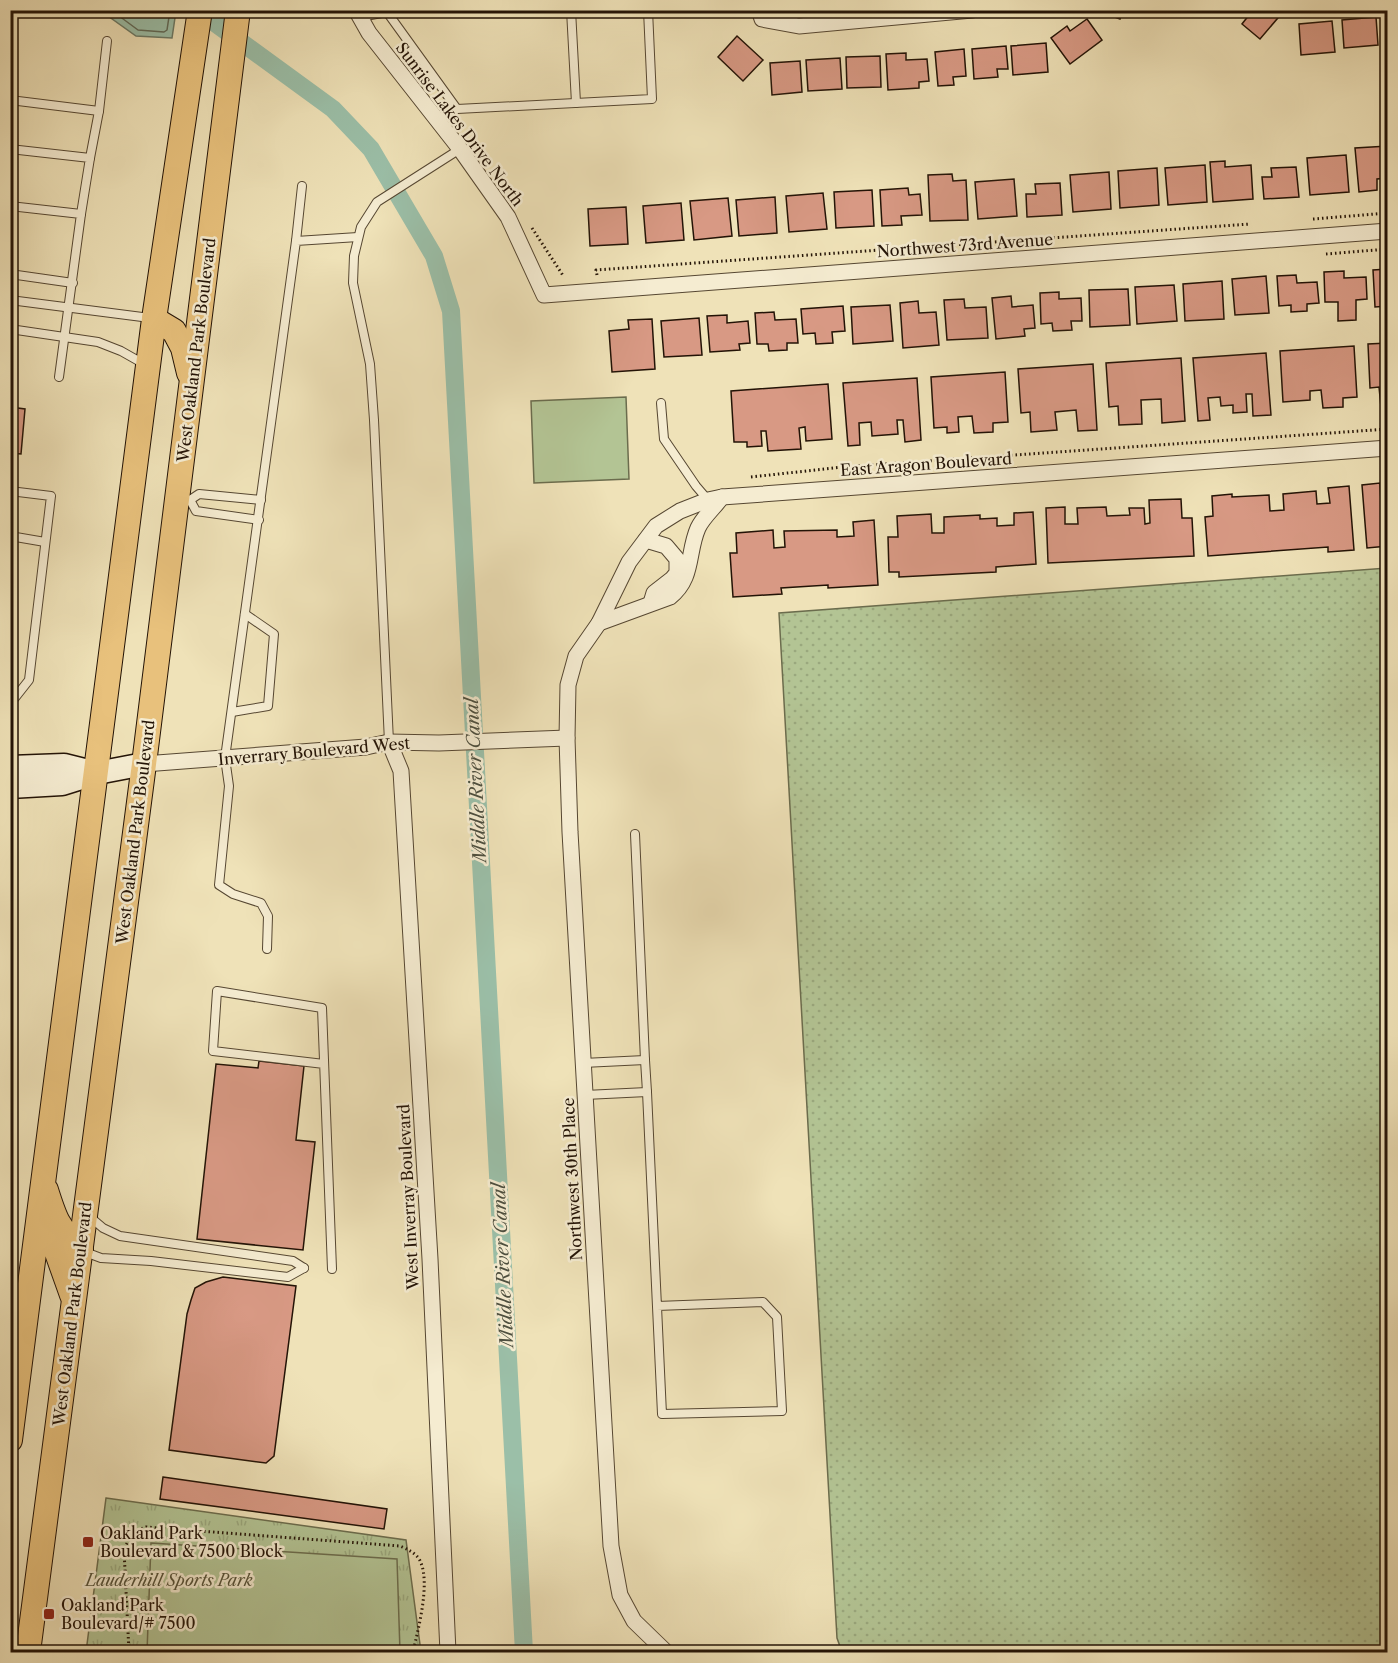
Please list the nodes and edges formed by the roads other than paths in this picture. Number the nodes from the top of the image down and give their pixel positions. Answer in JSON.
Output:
{"nodes":[{"id":1,"x":200,"y":10,"type":"edge"},
{"id":2,"x":238,"y":10,"type":"edge"},
{"id":3,"x":571,"y":10,"type":"edge"},
{"id":4,"x":648,"y":10,"type":"edge"},
{"id":5,"x":972,"y":10,"type":"edge"},
{"id":6,"x":918,"y":13,"type":"edge"},
{"id":7,"x":358,"y":14,"type":"edge"},
{"id":8,"x":890,"y":14,"type":"edge"},
{"id":9,"x":760,"y":15,"type":"edge"},
{"id":10,"x":106,"y":41,"type":"dead end"},
{"id":11,"x":10,"y":100,"type":"edge"},
{"id":12,"x":576,"y":103,"type":"junction"},
{"id":13,"x":457,"y":109,"type":"junction"},
{"id":14,"x":99,"y":111,"type":"junction"},
{"id":15,"x":437,"y":120,"type":"junction"},
{"id":16,"x":10,"y":149,"type":"edge"},
{"id":17,"x":460,"y":149,"type":"junction"},
{"id":18,"x":90,"y":158,"type":"junction"},
{"id":19,"x":302,"y":186,"type":"dead end"},
{"id":20,"x":10,"y":206,"type":"edge"},
{"id":21,"x":81,"y":214,"type":"junction"},
{"id":22,"x":1388,"y":231,"type":"edge"},
{"id":23,"x":358,"y":237,"type":"junction"},
{"id":24,"x":296,"y":241,"type":"junction"},
{"id":25,"x":10,"y":274,"type":"edge"},
{"id":26,"x":73,"y":283,"type":"junction"},
{"id":27,"x":544,"y":296,"type":"joint"},
{"id":28,"x":10,"y":300,"type":"edge"},
{"id":29,"x":70,"y":308,"type":"junction"},
{"id":30,"x":154,"y":319,"type":"junction"},
{"id":31,"x":10,"y":329,"type":"edge"},
{"id":32,"x":66,"y":337,"type":"junction"},
{"id":33,"x":148,"y":366,"type":"junction"},
{"id":34,"x":59,"y":377,"type":"dead end"},
{"id":35,"x":192,"y":384,"type":"junction"},
{"id":36,"x":661,"y":403,"type":"dead end"},
{"id":37,"x":1388,"y":448,"type":"edge"},
{"id":38,"x":10,"y":491,"type":"edge"},
{"id":39,"x":184,"y":499,"type":"junction"},
{"id":40,"x":715,"y":499,"type":"junction"},
{"id":41,"x":261,"y":500,"type":"junction"},
{"id":42,"x":258,"y":520,"type":"junction"},
{"id":43,"x":10,"y":536,"type":"edge"},
{"id":44,"x":24,"y":538,"type":"junction"},
{"id":45,"x":646,"y":540,"type":"junction"},
{"id":46,"x":45,"y":542,"type":"junction"},
{"id":47,"x":10,"y":544,"type":"edge"},
{"id":48,"x":651,"y":603,"type":"junction"},
{"id":49,"x":245,"y":614,"type":"junction"},
{"id":50,"x":600,"y":623,"type":"junction"},
{"id":51,"x":568,"y":685,"type":"joint"},
{"id":52,"x":10,"y":699,"type":"edge"},
{"id":53,"x":232,"y":711,"type":"junction"},
{"id":54,"x":567,"y":738,"type":"junction"},
{"id":55,"x":389,"y":742,"type":"junction"},
{"id":56,"x":225,"y":758,"type":"junction"},
{"id":57,"x":144,"y":764,"type":"junction"},
{"id":58,"x":10,"y":767,"type":"edge"},
{"id":59,"x":97,"y":773,"type":"junction"},
{"id":60,"x":10,"y":787,"type":"edge"},
{"id":61,"x":634,"y":834,"type":"dead end"},
{"id":62,"x":267,"y":949,"type":"dead end"},
{"id":63,"x":645,"y":1060,"type":"junction"},
{"id":64,"x":583,"y":1062,"type":"junction"},
{"id":65,"x":324,"y":1064,"type":"junction"},
{"id":66,"x":646,"y":1092,"type":"junction"},
{"id":67,"x":585,"y":1095,"type":"junction"},
{"id":68,"x":44,"y":1182,"type":"junction"},
{"id":69,"x":85,"y":1212,"type":"junction"},
{"id":70,"x":37,"y":1233,"type":"junction"},
{"id":71,"x":81,"y":1250,"type":"junction"},
{"id":72,"x":332,"y":1269,"type":"dead end"},
{"id":73,"x":74,"y":1300,"type":"junction"},
{"id":74,"x":657,"y":1306,"type":"junction"},
{"id":75,"x":11,"y":1426,"type":"edge"},
{"id":76,"x":28,"y":1653,"type":"edge"},
{"id":77,"x":448,"y":1653,"type":"edge"},
{"id":78,"x":666,"y":1653,"type":"edge"}],
"edges":[{"from":1,"to":30,"type":"main road"},
{"from":2,"to":35,"type":"main road","name":"West Oakland Park Boulevard"},
{"from":3,"to":12,"type":"lane"},
{"from":4,"to":12,"type":"lane"},
{"from":5,"to":6,"type":"street"},
{"from":6,"to":8,"type":"street"},
{"from":7,"to":13,"type":"lane"},
{"from":7,"to":15,"type":"street","name":"Sunrise Lakes Drive North"},
{"from":8,"to":9,"type":"street"},
{"from":10,"to":14,"type":"lane"},
{"from":11,"to":14,"type":"lane"},
{"from":12,"to":13,"type":"lane"},
{"from":13,"to":15,"type":"lane"},
{"from":14,"to":18,"type":"lane"},
{"from":15,"to":17,"type":"street","name":"Sunrise Lakes Drive North"},
{"from":16,"to":18,"type":"lane"},
{"from":17,"to":23,"type":"lane"},
{"from":17,"to":27,"type":"street","name":"Sunrise Lakes Drive North"},
{"from":18,"to":21,"type":"lane"},
{"from":19,"to":24,"type":"lane"},
{"from":20,"to":21,"type":"lane"},
{"from":21,"to":26,"type":"lane"},
{"from":22,"to":27,"type":"street","name":"Northwest 73rd Avenue"},
{"from":23,"to":24,"type":"lane"},
{"from":23,"to":55,"type":"lane"},
{"from":24,"to":41,"type":"lane"},
{"from":25,"to":26,"type":"lane"},
{"from":26,"to":29,"type":"lane"},
{"from":28,"to":29,"type":"lane"},
{"from":29,"to":30,"type":"lane"},
{"from":29,"to":32,"type":"lane"},
{"from":30,"to":33,"type":"main road"},
{"from":30,"to":35,"type":"main road"},
{"from":31,"to":32,"type":"lane"},
{"from":32,"to":33,"type":"lane"},
{"from":32,"to":34,"type":"lane"},
{"from":33,"to":59,"type":"main road"},
{"from":35,"to":39,"type":"main road","name":"West Oakland Park Boulevard"},
{"from":36,"to":40,"type":"lane"},
{"from":37,"to":40,"type":"street","name":"East Aragon Boulevard"},
{"from":38,"to":46,"type":"lane"},
{"from":39,"to":41,"type":"lane"},
{"from":39,"to":42,"type":"lane"},
{"from":39,"to":57,"type":"main road","name":"West Oakland Park Boulevard"},
{"from":40,"to":45,"type":"street","name":"East Aragon Boulevard"},
{"from":40,"to":48,"type":"street"},
{"from":41,"to":42,"type":"lane"},
{"from":42,"to":49,"type":"lane"},
{"from":43,"to":44,"type":"lane"},
{"from":44,"to":46,"type":"lane"},
{"from":44,"to":47,"type":"lane"},
{"from":45,"to":48,"type":"street"},
{"from":45,"to":50,"type":"street","name":"East Aragon Boulevard"},
{"from":46,"to":52,"type":"lane"},
{"from":48,"to":50,"type":"street"},
{"from":49,"to":53,"type":"lane"},
{"from":49,"to":53,"type":"lane"},
{"from":50,"to":51,"type":"street","name":"East Aragon Boulevard"},
{"from":51,"to":54,"type":"street","name":"Northwest 30th Place"},
{"from":53,"to":56,"type":"lane"},
{"from":54,"to":55,"type":"street","name":"Inverrary Boulevard West"},
{"from":54,"to":64,"type":"street","name":"Northwest 30th Place"},
{"from":55,"to":56,"type":"street","name":"Inverrary Boulevard West"},
{"from":55,"to":77,"type":"street","name":"West Inverray Boulevard"},
{"from":56,"to":57,"type":"street","name":"Inverrary Boulevard West"},
{"from":56,"to":62,"type":"lane"},
{"from":57,"to":59,"type":"street","name":"Inverrary Boulevard West"},
{"from":57,"to":69,"type":"main road","name":"West Oakland Park Boulevard"},
{"from":58,"to":59,"type":"street","name":"Inverrary Boulevard West"},
{"from":59,"to":60,"type":"street","name":"Inverrary Boulevard West"},
{"from":59,"to":68,"type":"main road"},
{"from":61,"to":63,"type":"lane"},
{"from":63,"to":64,"type":"lane"},
{"from":63,"to":66,"type":"lane"},
{"from":64,"to":67,"type":"street","name":"Northwest 30th Place"},
{"from":65,"to":65,"type":"lane"},
{"from":65,"to":72,"type":"lane"},
{"from":66,"to":67,"type":"lane"},
{"from":66,"to":74,"type":"lane"},
{"from":67,"to":78,"type":"street","name":"Northwest 30th Place"},
{"from":68,"to":70,"type":"main road"},
{"from":68,"to":71,"type":"main road"},
{"from":69,"to":71,"type":"main road","name":"West Oakland Park Boulevard"},
{"from":69,"to":71,"type":"lane"},
{"from":70,"to":73,"type":"main road"},
{"from":70,"to":75,"type":"main road"},
{"from":71,"to":73,"type":"main road","name":"West Oakland Park Boulevard"},
{"from":73,"to":76,"type":"main road","name":"West Oakland Park Boulevard"},
{"from":74,"to":74,"type":"lane"}]}
